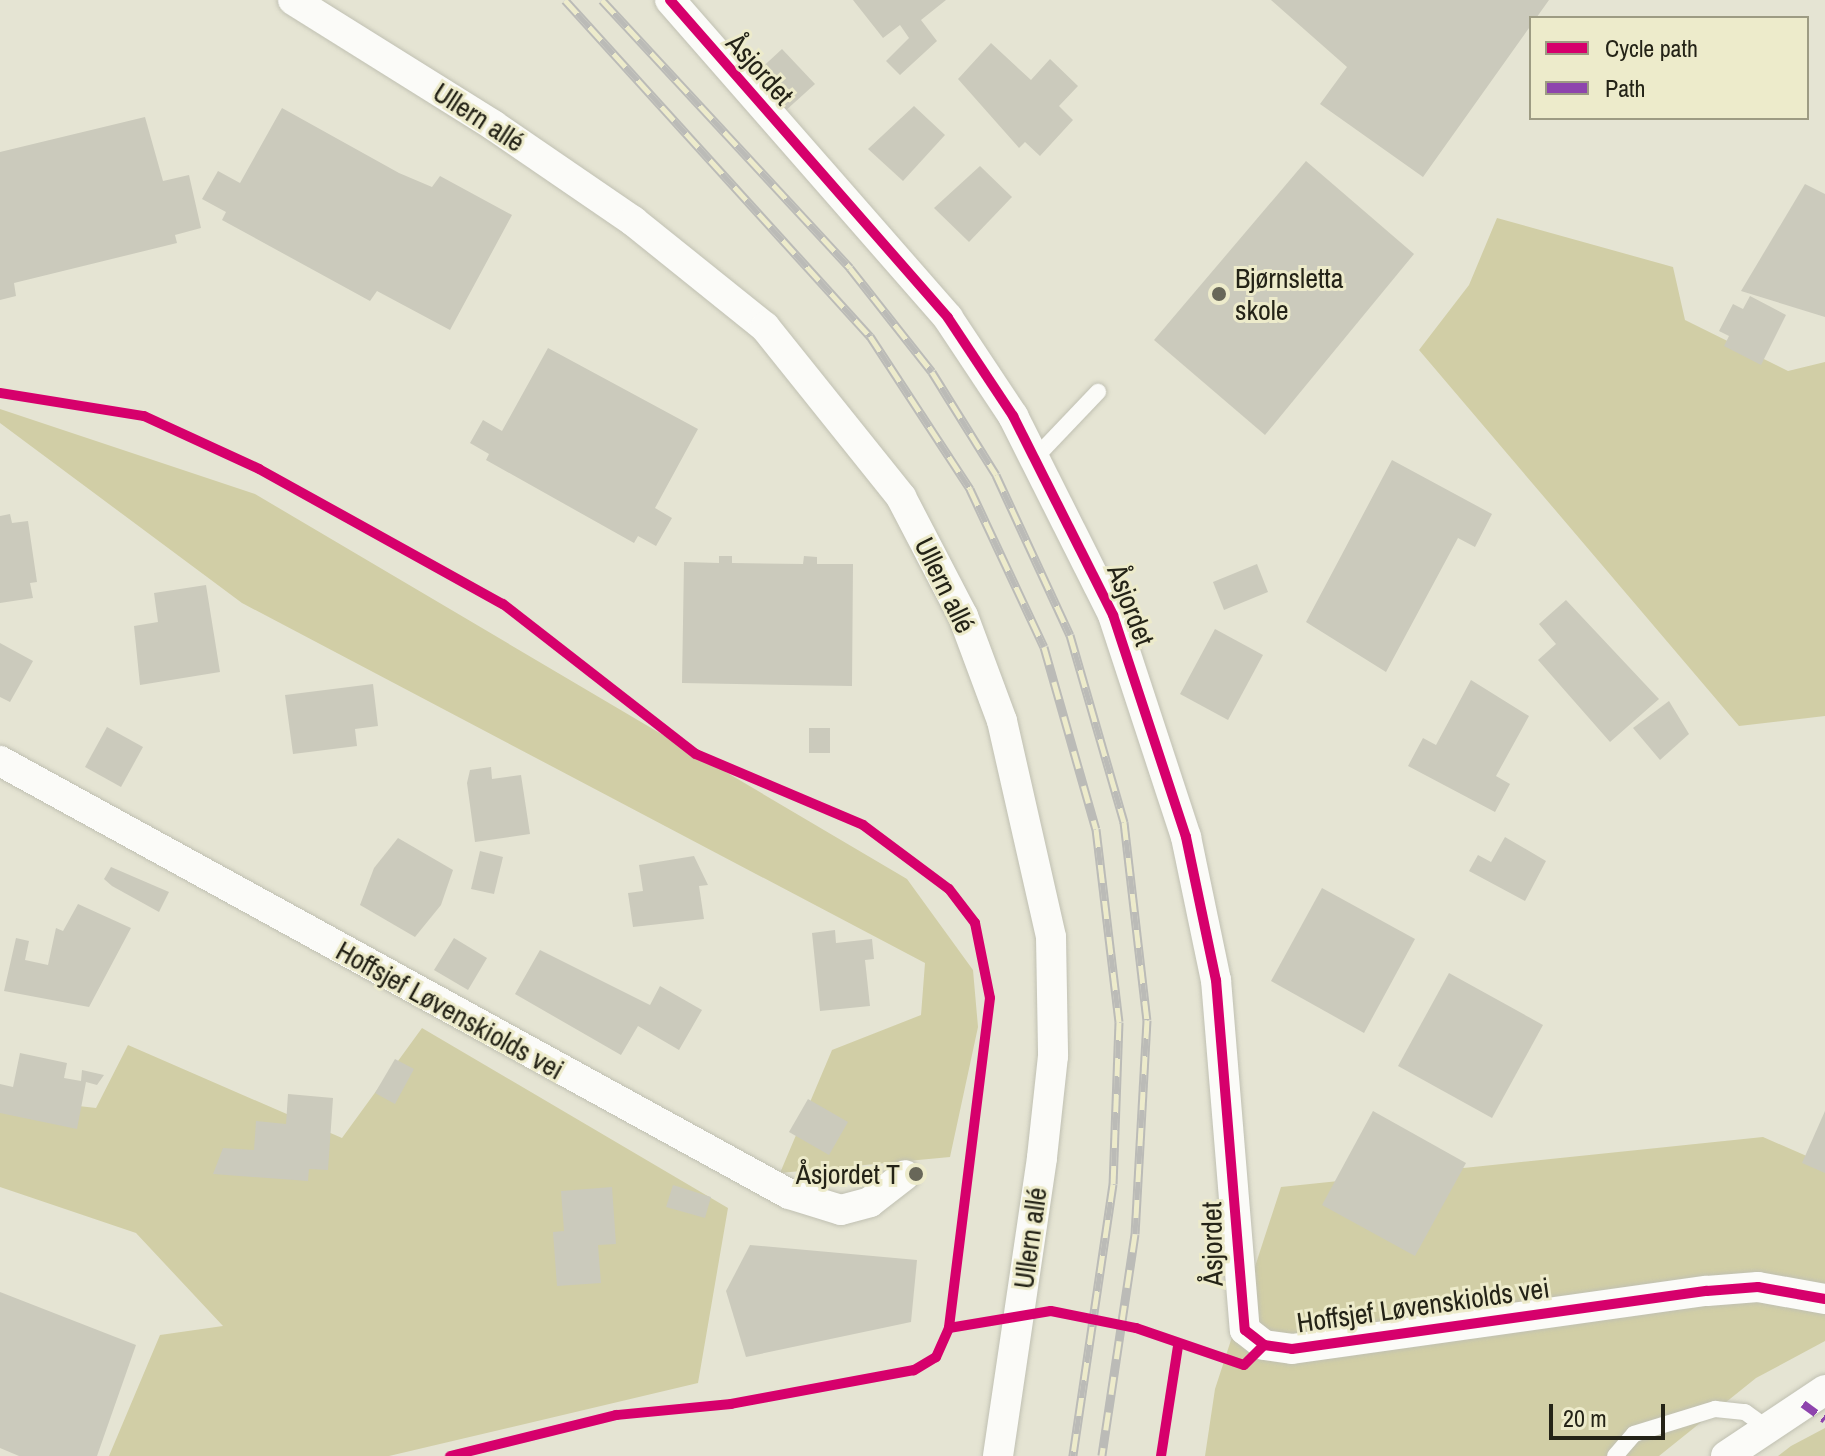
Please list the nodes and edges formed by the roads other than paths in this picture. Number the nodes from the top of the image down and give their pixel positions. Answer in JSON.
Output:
{"nodes":[{"id":1,"x":293,"y":0,"type":"edge"},
{"id":2,"x":670,"y":0,"type":"edge"},
{"id":3,"x":1098,"y":392,"type":"dead end"},
{"id":4,"x":1036,"y":457,"type":"junction"},
{"id":5,"x":0,"y":761,"type":"edge"},
{"id":6,"x":905,"y":1175,"type":"dead end"},
{"id":7,"x":1825,"y":1299,"type":"edge"},
{"id":8,"x":1264,"y":1345,"type":"joint"},
{"id":9,"x":1825,"y":1390,"type":"edge"},
{"id":10,"x":1766,"y":1427,"type":"junction"},
{"id":11,"x":998,"y":1456,"type":"edge"},
{"id":12,"x":1615,"y":1456,"type":"edge"},
{"id":13,"x":1726,"y":1456,"type":"edge"}],
"edges":[{"from":1,"to":11,"type":"street","name":"Ullern allé"},
{"from":2,"to":4,"type":"street","name":"Åsjordet"},
{"from":3,"to":4,"type":"lane"},
{"from":4,"to":8,"type":"street","name":"Åsjordet"},
{"from":5,"to":6,"type":"street","name":"Hoffsjef Løvenskiolds vei"},
{"from":7,"to":8,"type":"street","name":"Hoffsjef Løvenskiolds vei"},
{"from":9,"to":10,"type":"street"},
{"from":10,"to":12,"type":"lane"},
{"from":10,"to":13,"type":"street"}]}
